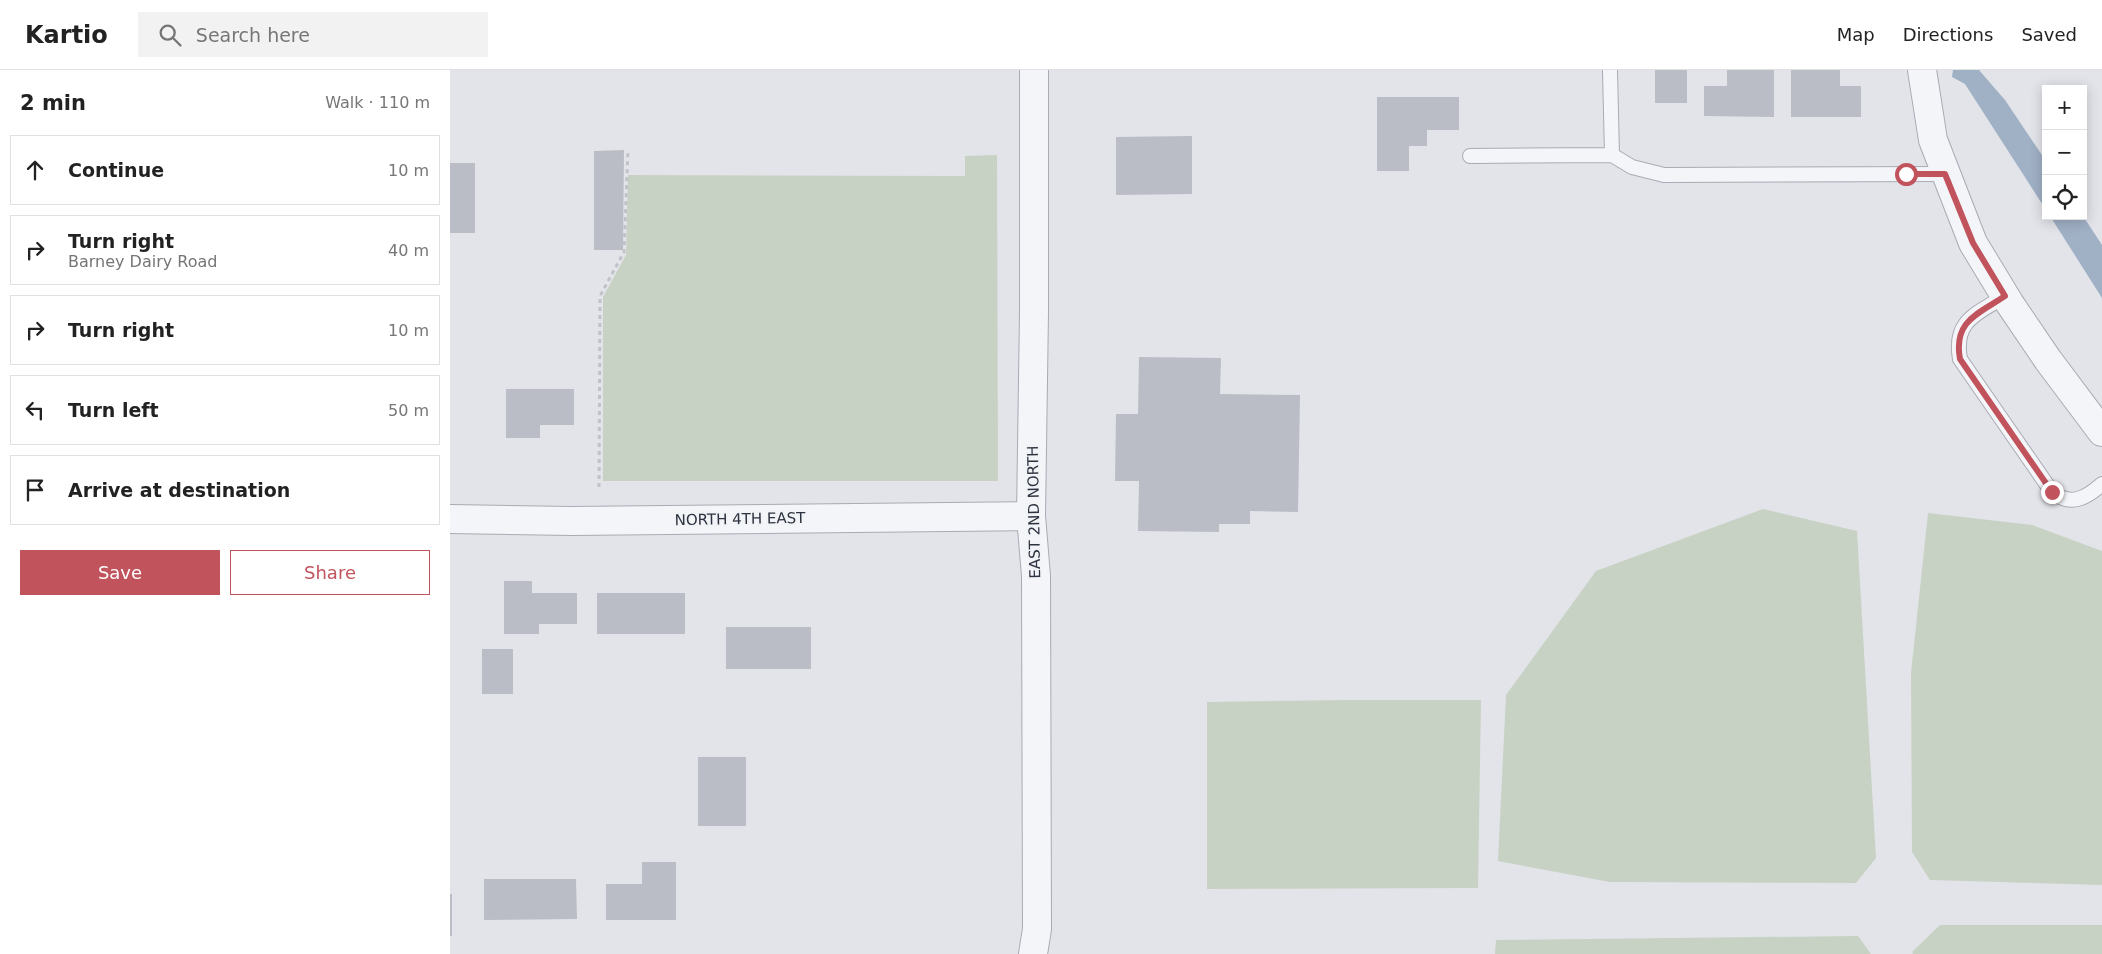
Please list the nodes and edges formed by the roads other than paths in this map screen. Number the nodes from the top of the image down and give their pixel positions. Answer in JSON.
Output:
{"nodes":[{"id":1,"x":1034,"y":70,"type":"edge"},
{"id":2,"x":1610,"y":70,"type":"edge"},
{"id":3,"x":1922,"y":70,"type":"edge"},
{"id":4,"x":1612,"y":155,"type":"junction"},
{"id":5,"x":1470,"y":156,"type":"dead end"},
{"id":6,"x":1945,"y":174,"type":"junction"},
{"id":7,"x":2005,"y":296,"type":"junction"},
{"id":8,"x":2102,"y":432,"type":"edge"},
{"id":9,"x":2102,"y":484,"type":"edge"},
{"id":10,"x":1031,"y":516,"type":"junction"},
{"id":11,"x":450,"y":519,"type":"edge"},
{"id":12,"x":1034,"y":954,"type":"edge"}],
"edges":[{"from":1,"to":10,"type":"street","name":"EAST 2ND NORTH"},
{"from":2,"to":4,"type":"lane"},
{"from":3,"to":6,"type":"street"},
{"from":4,"to":5,"type":"lane"},
{"from":4,"to":6,"type":"lane"},
{"from":6,"to":7,"type":"street"},
{"from":7,"to":8,"type":"street"},
{"from":7,"to":9,"type":"lane"},
{"from":10,"to":11,"type":"street","name":"NORTH 4TH EAST"},
{"from":10,"to":12,"type":"street","name":"EAST 2ND NORTH"}]}
